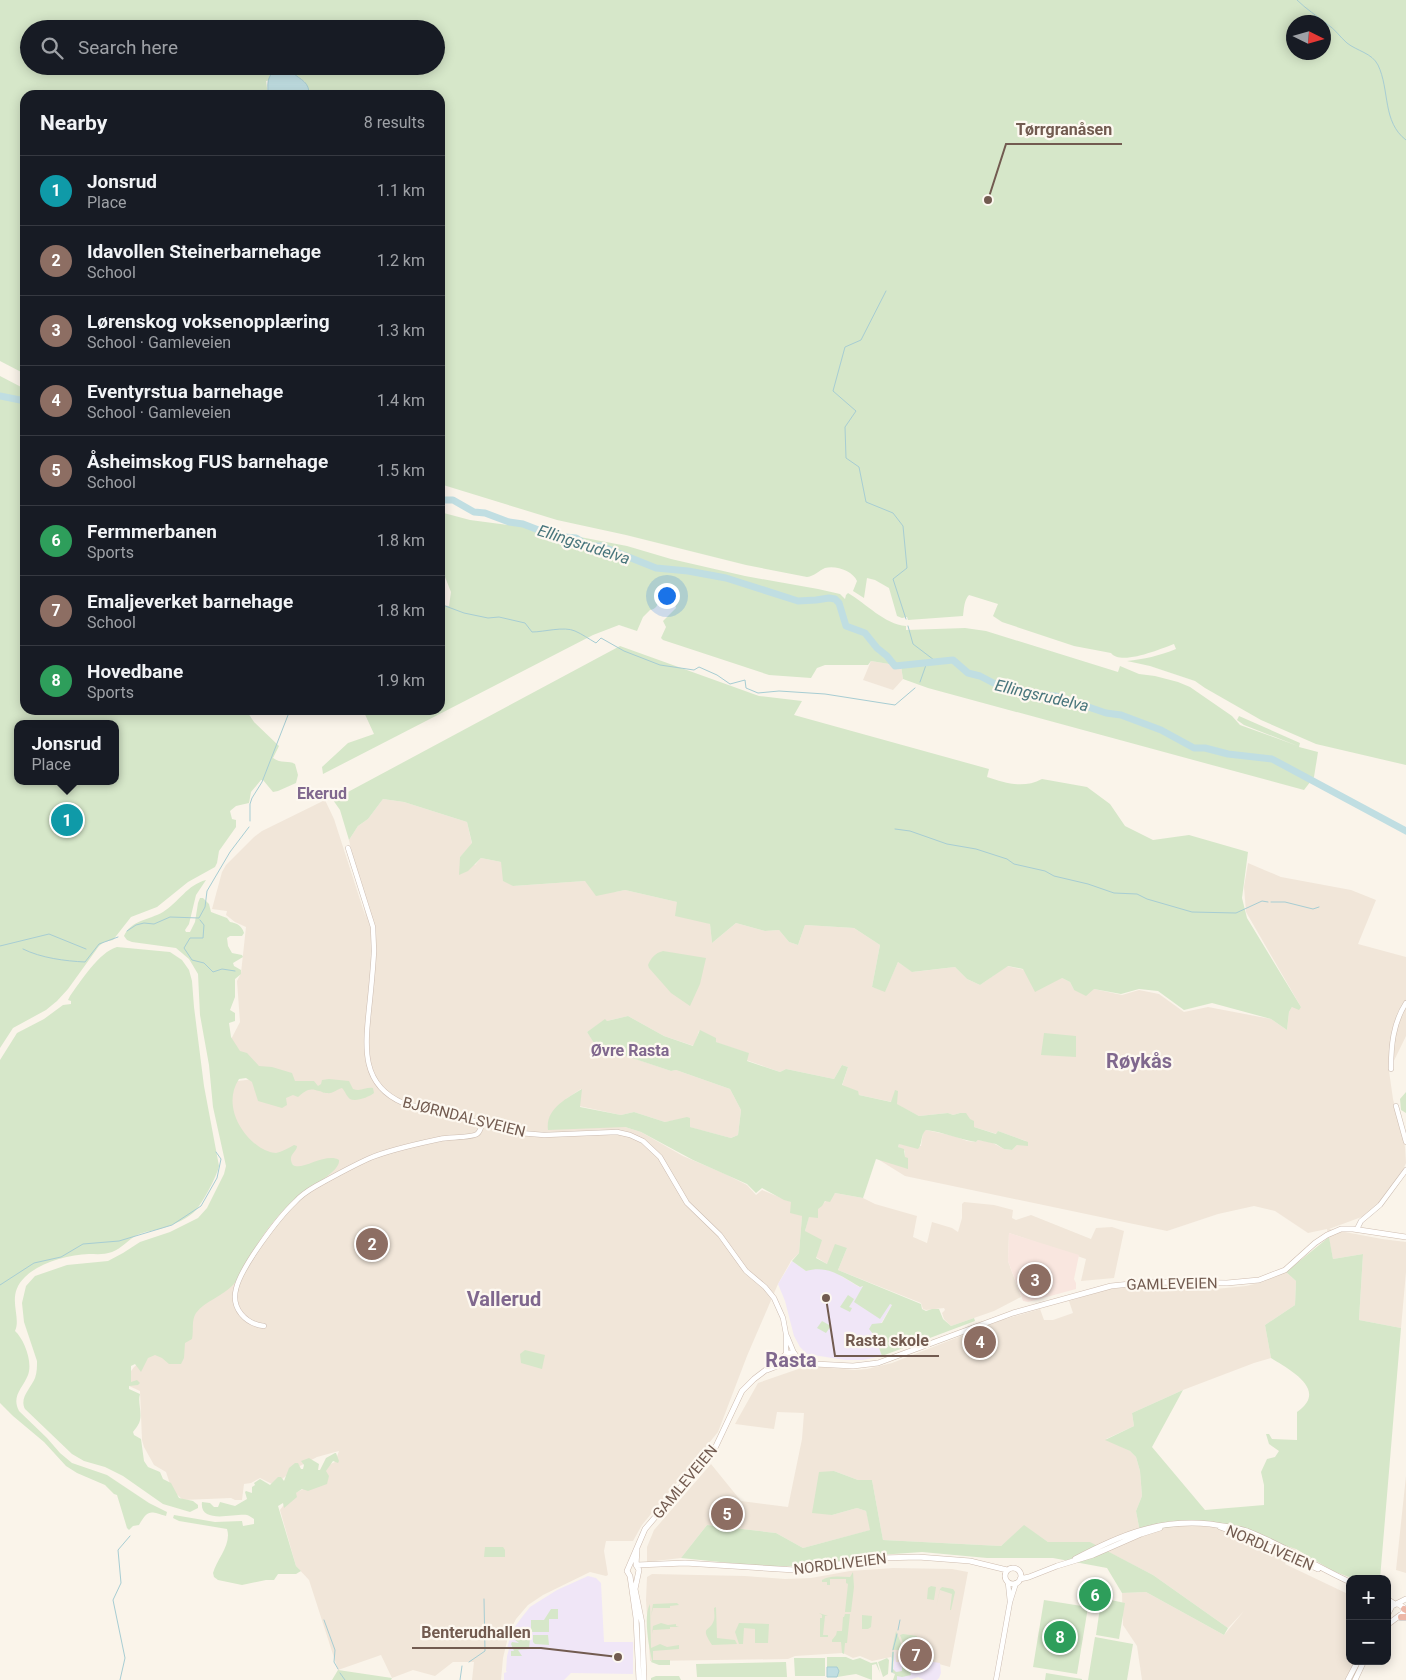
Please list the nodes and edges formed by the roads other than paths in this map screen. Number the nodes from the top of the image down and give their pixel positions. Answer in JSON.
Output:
{"nodes":[{"id":1,"x":348,"y":848,"type":"dead end"},
{"id":2,"x":1406,"y":1003,"type":"edge"},
{"id":3,"x":1391,"y":1069,"type":"dead end"},
{"id":4,"x":1396,"y":1106,"type":"dead end"},
{"id":5,"x":482,"y":1124,"type":"junction"},
{"id":6,"x":1406,"y":1142,"type":"edge"},
{"id":7,"x":1406,"y":1170,"type":"edge"},
{"id":8,"x":1357,"y":1229,"type":"junction"},
{"id":9,"x":1406,"y":1237,"type":"edge"},
{"id":10,"x":264,"y":1326,"type":"dead end"},
{"id":11,"x":786,"y":1334,"type":"junction"},
{"id":12,"x":795,"y":1355,"type":"junction"},
{"id":13,"x":786,"y":1356,"type":"junction"},
{"id":14,"x":796,"y":1363,"type":"junction"},
{"id":15,"x":815,"y":1363,"type":"junction"},
{"id":16,"x":787,"y":1365,"type":"junction"},
{"id":17,"x":767,"y":1370,"type":"junction"},
{"id":18,"x":634,"y":1565,"type":"junction"},
{"id":19,"x":657,"y":1565,"type":"junction"},
{"id":20,"x":1006,"y":1573,"type":"junction"},
{"id":21,"x":638,"y":1574,"type":"junction"},
{"id":22,"x":630,"y":1576,"type":"junction"},
{"id":23,"x":1019,"y":1578,"type":"junction"},
{"id":24,"x":1346,"y":1580,"type":"edge"},
{"id":25,"x":1008,"y":1583,"type":"junction"},
{"id":26,"x":1406,"y":1599,"type":"edge"},
{"id":27,"x":1391,"y":1601,"type":"edge"},
{"id":28,"x":1010,"y":1602,"type":"junction"},
{"id":29,"x":1396,"y":1604,"type":"junction"},
{"id":30,"x":1391,"y":1608,"type":"edge"},
{"id":31,"x":1405,"y":1608,"type":"edge"},
{"id":32,"x":1401,"y":1617,"type":"edge"},
{"id":33,"x":1356,"y":1665,"type":"edge"},
{"id":34,"x":1362,"y":1665,"type":"edge"},
{"id":35,"x":639,"y":1680,"type":"edge"},
{"id":36,"x":644,"y":1680,"type":"edge"},
{"id":37,"x":996,"y":1680,"type":"edge"},
{"id":38,"x":1348,"y":1680,"type":"edge"},
{"id":39,"x":1356,"y":1680,"type":"edge"}],
"edges":[{"from":1,"to":5,"type":"street","name":"BJØRNDALSVEIEN"},
{"from":2,"to":3,"type":"street"},
{"from":4,"to":6,"type":"street"},
{"from":5,"to":10,"type":"street"},
{"from":5,"to":11,"type":"street","name":"BJØRNDALSVEIEN"},
{"from":7,"to":8,"type":"street"},
{"from":8,"to":9,"type":"main road","name":"GAMLEVEIEN"},
{"from":8,"to":15,"type":"main road","name":"GAMLEVEIEN"},
{"from":11,"to":12,"type":"street","name":"BJØRNDALSVEIEN"},
{"from":11,"to":13,"type":"street","name":"BJØRNDALSVEIEN"},
{"from":12,"to":13,"type":"main road","name":"GAMLEVEIEN"},
{"from":12,"to":14,"type":"main road"},
{"from":12,"to":15,"type":"main road","name":"GAMLEVEIEN"},
{"from":13,"to":16,"type":"main road"},
{"from":13,"to":17,"type":"main road","name":"GAMLEVEIEN"},
{"from":14,"to":15,"type":"main road","name":"GAMLEVEIEN"},
{"from":14,"to":16,"type":"main road","name":"GAMLEVEIEN"},
{"from":16,"to":17,"type":"main road","name":"GAMLEVEIEN"},
{"from":17,"to":18,"type":"main road","name":"GAMLEVEIEN"},
{"from":18,"to":19,"type":"main road","name":"NORDLIVEIEN"},
{"from":18,"to":21,"type":"main road","name":"GAMLEVEIEN"},
{"from":18,"to":22,"type":"main road","name":"GAMLEVEIEN"},
{"from":19,"to":20,"type":"main road","name":"NORDLIVEIEN"},
{"from":19,"to":21,"type":"main road","name":"NORDLIVEIEN"},
{"from":20,"to":23,"type":"main road"},
{"from":20,"to":25,"type":"main road"},
{"from":21,"to":22,"type":"main road"},
{"from":21,"to":36,"type":"main road","name":"GAMLEVEIEN"},
{"from":22,"to":35,"type":"main road","name":"GAMLEVEIEN"},
{"from":23,"to":24,"type":"main road","name":"NORDLIVEIEN"},
{"from":23,"to":25,"type":"main road"},
{"from":23,"to":28,"type":"street"},
{"from":25,"to":28,"type":"street"},
{"from":26,"to":29,"type":"main road"},
{"from":27,"to":29,"type":"main road"},
{"from":28,"to":37,"type":"street"},
{"from":29,"to":30,"type":"main road"},
{"from":29,"to":31,"type":"main road"},
{"from":31,"to":32,"type":"main road"},
{"from":33,"to":38,"type":"main road"},
{"from":34,"to":39,"type":"main road"}]}
